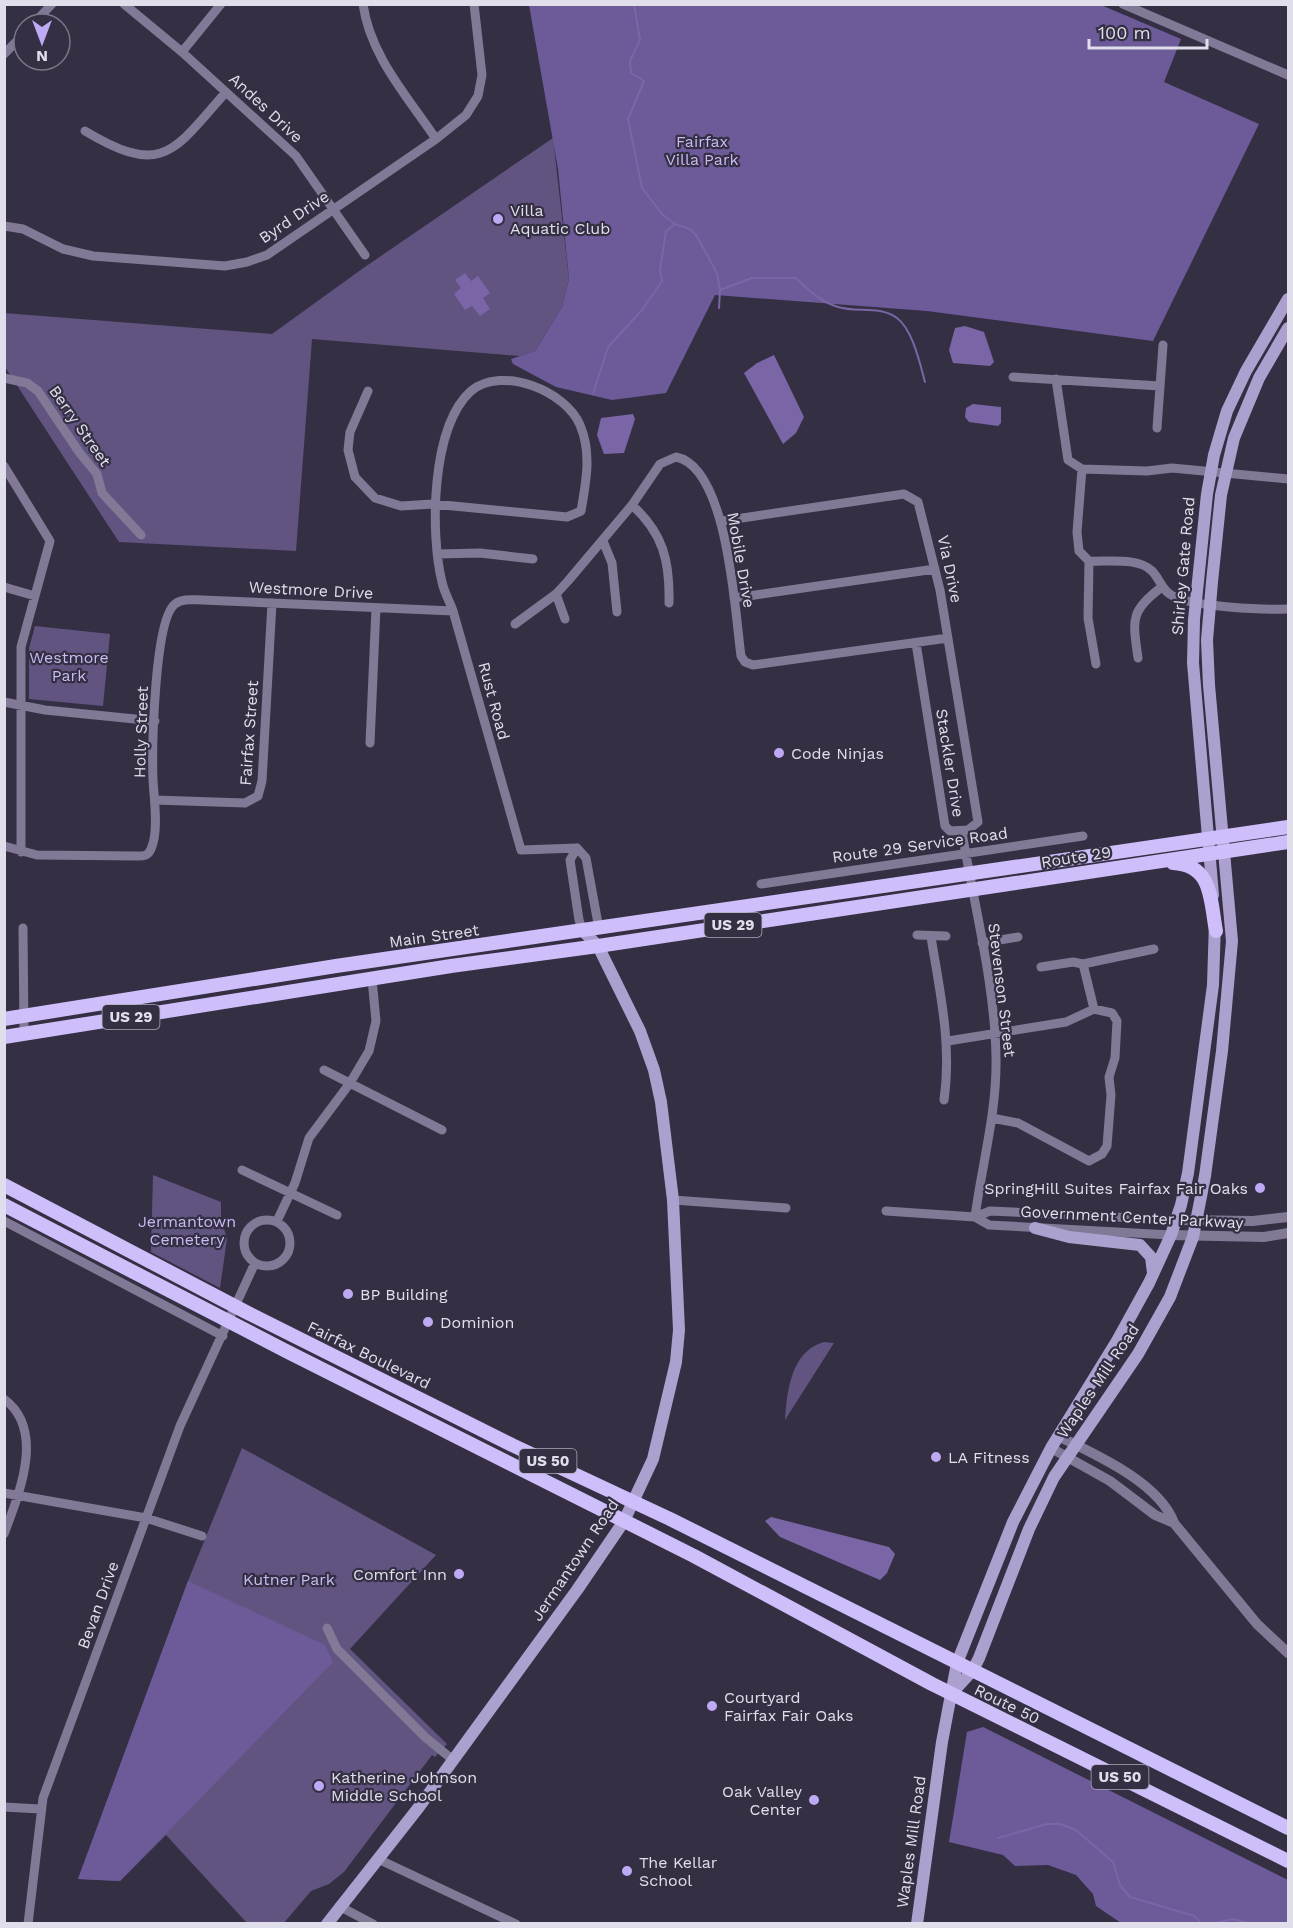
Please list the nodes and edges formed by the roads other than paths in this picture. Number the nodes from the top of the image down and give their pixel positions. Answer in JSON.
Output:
{"nodes":[{"id":1,"x":124,"y":4,"type":"edge"},
{"id":2,"x":220,"y":4,"type":"edge"},
{"id":3,"x":363,"y":4,"type":"edge"},
{"id":4,"x":474,"y":4,"type":"edge"},
{"id":5,"x":1123,"y":4,"type":"edge"},
{"id":6,"x":182,"y":52,"type":"junction"},
{"id":7,"x":1288,"y":75,"type":"edge"},
{"id":8,"x":226,"y":92,"type":"junction"},
{"id":9,"x":85,"y":131,"type":"dead end"},
{"id":10,"x":436,"y":139,"type":"junction"},
{"id":11,"x":334,"y":208,"type":"junction"},
{"id":12,"x":4,"y":226,"type":"edge"},
{"id":13,"x":365,"y":255,"type":"dead end"},
{"id":14,"x":1288,"y":300,"type":"edge"},
{"id":15,"x":1288,"y":328,"type":"edge"},
{"id":16,"x":1163,"y":345,"type":"dead end"},
{"id":17,"x":1013,"y":377,"type":"dead end"},
{"id":18,"x":4,"y":378,"type":"edge"},
{"id":19,"x":1056,"y":379,"type":"junction"},
{"id":20,"x":1160,"y":386,"type":"junction"},
{"id":21,"x":368,"y":391,"type":"dead end"},
{"id":22,"x":1158,"y":428,"type":"dead end"},
{"id":23,"x":4,"y":466,"type":"edge"},
{"id":24,"x":1082,"y":469,"type":"junction"},
{"id":25,"x":1210,"y":473,"type":"junction"},
{"id":26,"x":1224,"y":475,"type":"junction"},
{"id":27,"x":1288,"y":479,"type":"edge"},
{"id":28,"x":434,"y":504,"type":"junction"},
{"id":29,"x":632,"y":505,"type":"junction"},
{"id":30,"x":722,"y":520,"type":"junction"},
{"id":31,"x":141,"y":535,"type":"dead end"},
{"id":32,"x":603,"y":541,"type":"junction"},
{"id":33,"x":437,"y":554,"type":"junction"},
{"id":34,"x":533,"y":559,"type":"dead end"},
{"id":35,"x":1089,"y":561,"type":"junction"},
{"id":36,"x":935,"y":569,"type":"junction"},
{"id":37,"x":4,"y":587,"type":"edge"},
{"id":38,"x":1162,"y":587,"type":"junction"},
{"id":39,"x":556,"y":594,"type":"junction"},
{"id":40,"x":36,"y":596,"type":"junction"},
{"id":41,"x":734,"y":598,"type":"junction"},
{"id":42,"x":1195,"y":602,"type":"junction"},
{"id":43,"x":272,"y":603,"type":"junction"},
{"id":44,"x":669,"y":603,"type":"dead end"},
{"id":45,"x":1210,"y":604,"type":"junction"},
{"id":46,"x":376,"y":608,"type":"junction"},
{"id":47,"x":170,"y":609,"type":"joint"},
{"id":48,"x":1288,"y":609,"type":"edge"},
{"id":49,"x":453,"y":611,"type":"junction"},
{"id":50,"x":617,"y":612,"type":"dead end"},
{"id":51,"x":565,"y":619,"type":"dead end"},
{"id":52,"x":514,"y":624,"type":"dead end"},
{"id":53,"x":948,"y":638,"type":"junction"},
{"id":54,"x":916,"y":643,"type":"junction"},
{"id":55,"x":1138,"y":658,"type":"dead end"},
{"id":56,"x":1096,"y":664,"type":"dead end"},
{"id":57,"x":4,"y":702,"type":"edge"},
{"id":58,"x":21,"y":705,"type":"junction"},
{"id":59,"x":155,"y":721,"type":"junction"},
{"id":60,"x":370,"y":743,"type":"dead end"},
{"id":61,"x":155,"y":800,"type":"junction"},
{"id":62,"x":1288,"y":827,"type":"edge"},
{"id":63,"x":962,"y":831,"type":"junction"},
{"id":64,"x":1083,"y":836,"type":"dead end"},
{"id":65,"x":1223,"y":836,"type":"junction"},
{"id":66,"x":1209,"y":838,"type":"junction"},
{"id":67,"x":1288,"y":842,"type":"edge"},
{"id":68,"x":4,"y":846,"type":"edge"},
{"id":69,"x":577,"y":848,"type":"junction"},
{"id":70,"x":1224,"y":851,"type":"junction"},
{"id":71,"x":21,"y":852,"type":"junction"},
{"id":72,"x":966,"y":854,"type":"junction"},
{"id":73,"x":1210,"y":854,"type":"junction"},
{"id":74,"x":1138,"y":865,"type":"junction"},
{"id":75,"x":970,"y":873,"type":"junction"},
{"id":76,"x":761,"y":884,"type":"dead end"},
{"id":77,"x":869,"y":889,"type":"joint"},
{"id":78,"x":973,"y":889,"type":"junction"},
{"id":79,"x":868,"y":904,"type":"joint"},
{"id":80,"x":23,"y":928,"type":"dead end"},
{"id":81,"x":599,"y":929,"type":"junction"},
{"id":82,"x":583,"y":931,"type":"junction"},
{"id":83,"x":1216,"y":931,"type":"junction"},
{"id":84,"x":917,"y":935,"type":"dead end"},
{"id":85,"x":946,"y":936,"type":"dead end"},
{"id":86,"x":931,"y":937,"type":"junction"},
{"id":87,"x":1018,"y":937,"type":"dead end"},
{"id":88,"x":982,"y":943,"type":"junction"},
{"id":89,"x":598,"y":946,"type":"junction"},
{"id":90,"x":1154,"y":949,"type":"dead end"},
{"id":91,"x":1083,"y":964,"type":"junction"},
{"id":92,"x":1041,"y":967,"type":"dead end"},
{"id":93,"x":372,"y":979,"type":"junction"},
{"id":94,"x":1094,"y":1010,"type":"junction"},
{"id":95,"x":23,"y":1016,"type":"junction"},
{"id":96,"x":4,"y":1019,"type":"edge"},
{"id":97,"x":994,"y":1032,"type":"junction"},
{"id":98,"x":24,"y":1034,"type":"junction"},
{"id":99,"x":4,"y":1037,"type":"edge"},
{"id":100,"x":948,"y":1041,"type":"junction"},
{"id":101,"x":324,"y":1070,"type":"dead end"},
{"id":102,"x":350,"y":1083,"type":"junction"},
{"id":103,"x":944,"y":1100,"type":"dead end"},
{"id":104,"x":992,"y":1118,"type":"junction"},
{"id":105,"x":442,"y":1130,"type":"dead end"},
{"id":106,"x":242,"y":1170,"type":"dead end"},
{"id":107,"x":4,"y":1185,"type":"edge"},
{"id":108,"x":290,"y":1193,"type":"junction"},
{"id":109,"x":674,"y":1200,"type":"junction"},
{"id":110,"x":4,"y":1205,"type":"edge"},
{"id":111,"x":786,"y":1208,"type":"dead end"},
{"id":112,"x":886,"y":1211,"type":"dead end"},
{"id":113,"x":338,"y":1215,"type":"dead end"},
{"id":114,"x":975,"y":1217,"type":"junction"},
{"id":115,"x":1288,"y":1217,"type":"edge"},
{"id":116,"x":1177,"y":1220,"type":"junction"},
{"id":117,"x":4,"y":1221,"type":"edge"},
{"id":118,"x":278,"y":1221,"type":"junction"},
{"id":119,"x":1196,"y":1221,"type":"junction"},
{"id":120,"x":76,"y":1223,"type":"junction"},
{"id":121,"x":1035,"y":1228,"type":"junction"},
{"id":122,"x":1288,"y":1233,"type":"edge"},
{"id":123,"x":1171,"y":1235,"type":"junction"},
{"id":124,"x":1193,"y":1237,"type":"junction"},
{"id":125,"x":64,"y":1244,"type":"junction"},
{"id":126,"x":255,"y":1263,"type":"junction"},
{"id":127,"x":1153,"y":1274,"type":"junction"},
{"id":128,"x":153,"y":1280,"type":"junction"},
{"id":129,"x":145,"y":1295,"type":"junction"},
{"id":130,"x":236,"y":1307,"type":"junction"},
{"id":131,"x":230,"y":1322,"type":"junction"},
{"id":132,"x":223,"y":1336,"type":"junction"},
{"id":133,"x":419,"y":1398,"type":"junction"},
{"id":134,"x":4,"y":1400,"type":"edge"},
{"id":135,"x":408,"y":1412,"type":"junction"},
{"id":136,"x":1059,"y":1436,"type":"junction"},
{"id":137,"x":1075,"y":1445,"type":"junction"},
{"id":138,"x":1051,"y":1448,"type":"junction"},
{"id":139,"x":530,"y":1453,"type":"junction"},
{"id":140,"x":1068,"y":1455,"type":"junction"},
{"id":141,"x":519,"y":1467,"type":"junction"},
{"id":142,"x":4,"y":1493,"type":"edge"},
{"id":143,"x":17,"y":1495,"type":"junction"},
{"id":144,"x":634,"y":1502,"type":"junction"},
{"id":145,"x":146,"y":1518,"type":"junction"},
{"id":146,"x":624,"y":1521,"type":"junction"},
{"id":147,"x":1174,"y":1523,"type":"junction"},
{"id":148,"x":4,"y":1534,"type":"edge"},
{"id":149,"x":202,"y":1536,"type":"dead end"},
{"id":150,"x":724,"y":1546,"type":"joint"},
{"id":151,"x":716,"y":1568,"type":"joint"},
{"id":152,"x":327,"y":1628,"type":"dead end"},
{"id":153,"x":1288,"y":1653,"type":"edge"},
{"id":154,"x":957,"y":1663,"type":"junction"},
{"id":155,"x":973,"y":1670,"type":"junction"},
{"id":156,"x":951,"y":1694,"type":"junction"},
{"id":157,"x":453,"y":1760,"type":"junction"},
{"id":158,"x":4,"y":1807,"type":"edge"},
{"id":159,"x":40,"y":1809,"type":"junction"},
{"id":160,"x":1288,"y":1828,"type":"edge"},
{"id":161,"x":378,"y":1859,"type":"junction"},
{"id":162,"x":1288,"y":1861,"type":"edge"},
{"id":163,"x":339,"y":1906,"type":"junction"},
{"id":164,"x":28,"y":1923,"type":"edge"},
{"id":165,"x":327,"y":1923,"type":"edge"},
{"id":166,"x":373,"y":1923,"type":"edge"},
{"id":167,"x":516,"y":1923,"type":"edge"},
{"id":168,"x":917,"y":1923,"type":"edge"}],
"edges":[{"from":1,"to":6,"type":"street","name":"Andes Drive"},
{"from":2,"to":6,"type":"street"},
{"from":3,"to":10,"type":"street"},
{"from":4,"to":10,"type":"street","name":"Byrd Drive"},
{"from":5,"to":7,"type":"street"},
{"from":6,"to":8,"type":"street","name":"Andes Drive"},
{"from":8,"to":9,"type":"street"},
{"from":8,"to":11,"type":"street","name":"Andes Drive"},
{"from":10,"to":11,"type":"street","name":"Byrd Drive"},
{"from":11,"to":12,"type":"street","name":"Byrd Drive"},
{"from":11,"to":13,"type":"street","name":"Andes Drive"},
{"from":14,"to":25,"type":"main road","name":"Shirley Gate Road"},
{"from":15,"to":26,"type":"main road","name":"Shirley Gate Road"},
{"from":16,"to":20,"type":"street"},
{"from":17,"to":19,"type":"street"},
{"from":18,"to":31,"type":"street","name":"Berry Street"},
{"from":19,"to":20,"type":"street"},
{"from":19,"to":24,"type":"street"},
{"from":20,"to":22,"type":"street"},
{"from":21,"to":28,"type":"street"},
{"from":23,"to":40,"type":"street"},
{"from":24,"to":25,"type":"street"},
{"from":24,"to":35,"type":"street"},
{"from":25,"to":26,"type":"street"},
{"from":25,"to":42,"type":"main road","name":"Shirley Gate Road"},
{"from":26,"to":27,"type":"street"},
{"from":26,"to":45,"type":"main road","name":"Shirley Gate Road"},
{"from":28,"to":28,"type":"street"},
{"from":28,"to":33,"type":"street","name":"Rust Road"},
{"from":29,"to":30,"type":"street","name":"Mobile Drive"},
{"from":29,"to":32,"type":"street","name":"Mobile Drive"},
{"from":29,"to":44,"type":"street"},
{"from":30,"to":36,"type":"street","name":"Via Drive"},
{"from":30,"to":41,"type":"street","name":"Mobile Drive"},
{"from":32,"to":39,"type":"street","name":"Mobile Drive"},
{"from":32,"to":50,"type":"street"},
{"from":33,"to":34,"type":"street"},
{"from":33,"to":49,"type":"street","name":"Rust Road"},
{"from":35,"to":38,"type":"street"},
{"from":35,"to":56,"type":"street"},
{"from":36,"to":41,"type":"street"},
{"from":36,"to":53,"type":"street","name":"Via Drive"},
{"from":37,"to":40,"type":"street"},
{"from":38,"to":42,"type":"street"},
{"from":38,"to":55,"type":"street"},
{"from":39,"to":51,"type":"street"},
{"from":39,"to":52,"type":"street","name":"Mobile Drive"},
{"from":40,"to":58,"type":"street"},
{"from":41,"to":54,"type":"street","name":"Mobile Drive"},
{"from":42,"to":45,"type":"street"},
{"from":42,"to":66,"type":"main road","name":"Shirley Gate Road"},
{"from":43,"to":46,"type":"street","name":"Westmore Drive"},
{"from":43,"to":47,"type":"street","name":"Westmore Drive"},
{"from":43,"to":61,"type":"street","name":"Fairfax Street"},
{"from":45,"to":48,"type":"street"},
{"from":45,"to":65,"type":"main road","name":"Shirley Gate Road"},
{"from":46,"to":49,"type":"street","name":"Westmore Drive"},
{"from":46,"to":60,"type":"street"},
{"from":47,"to":59,"type":"street","name":"Holly Street"},
{"from":49,"to":69,"type":"street","name":"Rust Road"},
{"from":53,"to":54,"type":"street","name":"Mobile Drive"},
{"from":53,"to":63,"type":"street","name":"Via Drive"},
{"from":54,"to":63,"type":"street","name":"Stackler Drive"},
{"from":57,"to":58,"type":"street"},
{"from":58,"to":59,"type":"street"},
{"from":58,"to":71,"type":"street"},
{"from":59,"to":61,"type":"street","name":"Holly Street"},
{"from":61,"to":71,"type":"street","name":"Holly Street"},
{"from":62,"to":65,"type":"main road","name":"Route 29","number":"US 29"},
{"from":63,"to":72,"type":"street","name":"Stackler Drive"},
{"from":64,"to":72,"type":"street","name":"Route 29 Service Road"},
{"from":65,"to":66,"type":"main road","name":"Route 29","number":"US 29"},
{"from":65,"to":70,"type":"main road","name":"Shirley Gate Road"},
{"from":66,"to":73,"type":"main road","name":"Shirley Gate Road"},
{"from":66,"to":75,"type":"main road","name":"Route 29","number":"US 29"},
{"from":67,"to":70,"type":"main road","name":"Route 29","number":"US 29"},
{"from":68,"to":71,"type":"street"},
{"from":69,"to":81,"type":"street"},
{"from":69,"to":82,"type":"street"},
{"from":70,"to":73,"type":"main road","name":"Route 29","number":"US 29"},
{"from":70,"to":119,"type":"main road","name":"Waples Mill Road"},
{"from":72,"to":75,"type":"street","name":"Stackler Drive"},
{"from":72,"to":76,"type":"street","name":"Route 29 Service Road"},
{"from":73,"to":74,"type":"main road","name":"Route 29","number":"US 29"},
{"from":73,"to":83,"type":"main road","name":"Waples Mill Road"},
{"from":74,"to":78,"type":"main road","name":"Route 29","number":"US 29"},
{"from":74,"to":83,"type":"main road"},
{"from":75,"to":77,"type":"main road","name":"Route 29","number":"US 29"},
{"from":75,"to":78,"type":"street","name":"Stevenson Street"},
{"from":77,"to":81,"type":"main road","name":"Main Street","number":"US 29"},
{"from":78,"to":79,"type":"main road","name":"Route 29","number":"US 29"},
{"from":78,"to":88,"type":"street","name":"Stevenson Street"},
{"from":79,"to":89,"type":"main road","name":"Main Street","number":"US 29"},
{"from":80,"to":95,"type":"street"},
{"from":81,"to":82,"type":"main road","name":"Main Street","number":"US 29"},
{"from":81,"to":89,"type":"main road","name":"Jermantown Road"},
{"from":82,"to":89,"type":"main road","name":"Jermantown Road"},
{"from":82,"to":95,"type":"main road","name":"Main Street","number":"US 29"},
{"from":83,"to":116,"type":"main road","name":"Waples Mill Road"},
{"from":84,"to":86,"type":"street"},
{"from":85,"to":86,"type":"street"},
{"from":86,"to":100,"type":"street"},
{"from":87,"to":88,"type":"street"},
{"from":88,"to":97,"type":"street","name":"Stevenson Street"},
{"from":89,"to":93,"type":"main road","name":"Main Street","number":"US 29"},
{"from":89,"to":109,"type":"main road","name":"Jermantown Road"},
{"from":90,"to":91,"type":"street"},
{"from":91,"to":92,"type":"street"},
{"from":91,"to":94,"type":"street"},
{"from":93,"to":98,"type":"main road","name":"Main Street","number":"US 29"},
{"from":93,"to":102,"type":"street"},
{"from":94,"to":97,"type":"street"},
{"from":94,"to":104,"type":"street"},
{"from":95,"to":96,"type":"main road","name":"Main Street","number":"US 29"},
{"from":95,"to":98,"type":"street"},
{"from":97,"to":100,"type":"street"},
{"from":97,"to":104,"type":"street","name":"Stevenson Street"},
{"from":98,"to":99,"type":"main road","name":"Main Street","number":"US 29"},
{"from":100,"to":103,"type":"street"},
{"from":101,"to":102,"type":"street"},
{"from":102,"to":105,"type":"street"},
{"from":102,"to":108,"type":"street"},
{"from":104,"to":114,"type":"street","name":"Stevenson Street"},
{"from":106,"to":108,"type":"street"},
{"from":107,"to":120,"type":"main road","name":"Fairfax Boulevard","number":"US 50"},
{"from":108,"to":113,"type":"street"},
{"from":108,"to":118,"type":"street"},
{"from":109,"to":111,"type":"street"},
{"from":109,"to":144,"type":"main road","name":"Jermantown Road"},
{"from":110,"to":125,"type":"main road","name":"Fairfax Boulevard","number":"US 50"},
{"from":112,"to":114,"type":"street","name":"Government Center Parkway"},
{"from":114,"to":116,"type":"street","name":"Government Center Parkway"},
{"from":114,"to":121,"type":"street","name":"Government Center Parkway"},
{"from":115,"to":119,"type":"street","name":"Government Center Parkway"},
{"from":116,"to":119,"type":"street","name":"Government Center Parkway"},
{"from":116,"to":123,"type":"main road","name":"Waples Mill Road"},
{"from":117,"to":125,"type":"street"},
{"from":118,"to":126,"type":"street"},
{"from":118,"to":126,"type":"street"},
{"from":119,"to":124,"type":"main road","name":"Waples Mill Road"},
{"from":120,"to":125,"type":"street"},
{"from":120,"to":130,"type":"main road","name":"Fairfax Boulevard","number":"US 50"},
{"from":121,"to":123,"type":"street","name":"Government Center Parkway"},
{"from":121,"to":127,"type":"main road"},
{"from":122,"to":124,"type":"street","name":"Government Center Parkway"},
{"from":123,"to":124,"type":"street","name":"Government Center Parkway"},
{"from":123,"to":127,"type":"main road","name":"Waples Mill Road"},
{"from":124,"to":137,"type":"main road","name":"Waples Mill Road"},
{"from":125,"to":128,"type":"main road","name":"Fairfax Boulevard","number":"US 50"},
{"from":125,"to":129,"type":"street"},
{"from":126,"to":130,"type":"street","name":"Bevan Drive"},
{"from":127,"to":136,"type":"main road","name":"Waples Mill Road"},
{"from":128,"to":129,"type":"street"},
{"from":128,"to":131,"type":"main road","name":"Fairfax Boulevard","number":"US 50"},
{"from":129,"to":132,"type":"street"},
{"from":130,"to":131,"type":"street","name":"Bevan Drive"},
{"from":130,"to":133,"type":"main road","name":"Fairfax Boulevard","number":"US 50"},
{"from":131,"to":132,"type":"street","name":"Bevan Drive"},
{"from":131,"to":135,"type":"main road","name":"Fairfax Boulevard","number":"US 50"},
{"from":132,"to":145,"type":"street","name":"Bevan Drive"},
{"from":133,"to":135,"type":"main road"},
{"from":133,"to":139,"type":"main road","name":"Fairfax Boulevard","number":"US 50"},
{"from":134,"to":143,"type":"street"},
{"from":135,"to":141,"type":"main road","name":"Fairfax Boulevard","number":"US 50"},
{"from":136,"to":137,"type":"street"},
{"from":136,"to":138,"type":"main road","name":"Waples Mill Road"},
{"from":137,"to":140,"type":"main road","name":"Waples Mill Road"},
{"from":137,"to":147,"type":"street"},
{"from":138,"to":140,"type":"street"},
{"from":138,"to":154,"type":"main road","name":"Waples Mill Road"},
{"from":139,"to":141,"type":"main road"},
{"from":139,"to":144,"type":"main road","name":"Fairfax Boulevard","number":"US 50"},
{"from":140,"to":147,"type":"street"},
{"from":140,"to":155,"type":"main road","name":"Waples Mill Road"},
{"from":141,"to":146,"type":"main road","name":"Fairfax Boulevard","number":"US 50"},
{"from":142,"to":143,"type":"street"},
{"from":143,"to":145,"type":"street"},
{"from":143,"to":148,"type":"street"},
{"from":144,"to":146,"type":"main road","name":"Jermantown Road"},
{"from":144,"to":150,"type":"main road","name":"Fairfax Boulevard","number":"US 50"},
{"from":145,"to":149,"type":"street"},
{"from":145,"to":159,"type":"street","name":"Bevan Drive"},
{"from":146,"to":151,"type":"main road","name":"Fairfax Boulevard","number":"US 50"},
{"from":146,"to":157,"type":"main road","name":"Jermantown Road"},
{"from":147,"to":153,"type":"street"},
{"from":150,"to":154,"type":"main road","name":"Route 50","number":"US 50"},
{"from":151,"to":156,"type":"main road","name":"Route 50","number":"US 50"},
{"from":152,"to":157,"type":"street"},
{"from":154,"to":155,"type":"main road","name":"Route 50","number":"US 50"},
{"from":154,"to":156,"type":"main road","name":"Waples Mill Road"},
{"from":155,"to":156,"type":"main road","name":"Waples Mill Road"},
{"from":155,"to":160,"type":"main road","name":"Route 50","number":"US 50"},
{"from":156,"to":162,"type":"main road","name":"Route 50","number":"US 50"},
{"from":156,"to":168,"type":"main road","name":"Waples Mill Road"},
{"from":157,"to":161,"type":"main road","name":"Jermantown Road"},
{"from":158,"to":159,"type":"street"},
{"from":159,"to":164,"type":"street","name":"Bevan Drive"},
{"from":161,"to":163,"type":"main road","name":"Jermantown Road"},
{"from":161,"to":167,"type":"street"},
{"from":163,"to":165,"type":"main road","name":"Jermantown Road"},
{"from":163,"to":166,"type":"street"}]}
